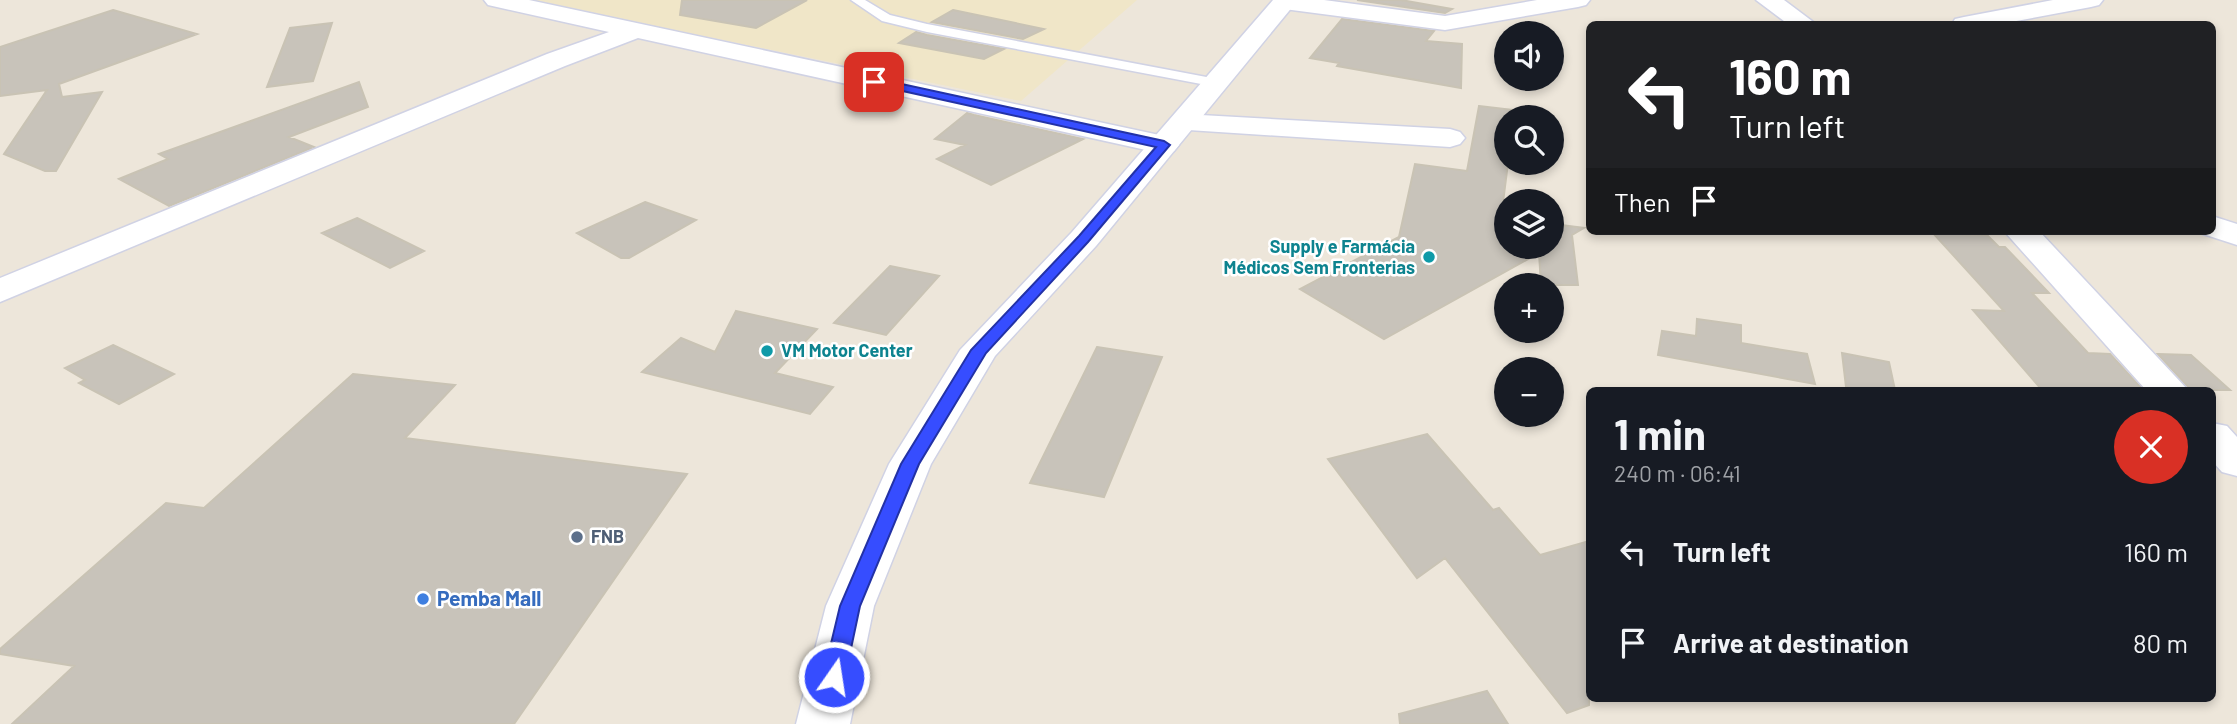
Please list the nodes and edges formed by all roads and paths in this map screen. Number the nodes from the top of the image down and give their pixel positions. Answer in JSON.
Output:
{"nodes":[{"id":1,"x":496,"y":0,"type":"edge"},
{"id":2,"x":857,"y":0,"type":"edge"},
{"id":3,"x":1578,"y":0,"type":"edge"},
{"id":4,"x":1768,"y":0,"type":"edge"},
{"id":5,"x":2091,"y":0,"type":"edge"},
{"id":6,"x":1285,"y":1,"type":"edge"},
{"id":7,"x":1800,"y":21,"type":"edge"},
{"id":8,"x":1980,"y":21,"type":"edge"},
{"id":9,"x":638,"y":30,"type":"junction"},
{"id":10,"x":1217,"y":83,"type":"junction"},
{"id":11,"x":1173,"y":134,"type":"junction"},
{"id":12,"x":1450,"y":138,"type":"dead end"},
{"id":13,"x":2216,"y":227,"type":"edge"},
{"id":14,"x":2025,"y":235,"type":"edge"},
{"id":15,"x":2237,"y":235,"type":"edge"},
{"id":16,"x":0,"y":291,"type":"edge"},
{"id":17,"x":2165,"y":387,"type":"edge"},
{"id":18,"x":823,"y":724,"type":"edge"}],
"edges":[{"from":1,"to":9,"type":"street"},
{"from":2,"to":10,"type":"lane"},
{"from":3,"to":6,"type":"street"},
{"from":4,"to":7,"type":"street"},
{"from":5,"to":8,"type":"street"},
{"from":6,"to":10,"type":"street"},
{"from":9,"to":11,"type":"street"},
{"from":9,"to":16,"type":"street"},
{"from":10,"to":11,"type":"street"},
{"from":11,"to":12,"type":"street"},
{"from":11,"to":18,"type":"street"},
{"from":13,"to":15,"type":"street"},
{"from":14,"to":17,"type":"street"}]}
